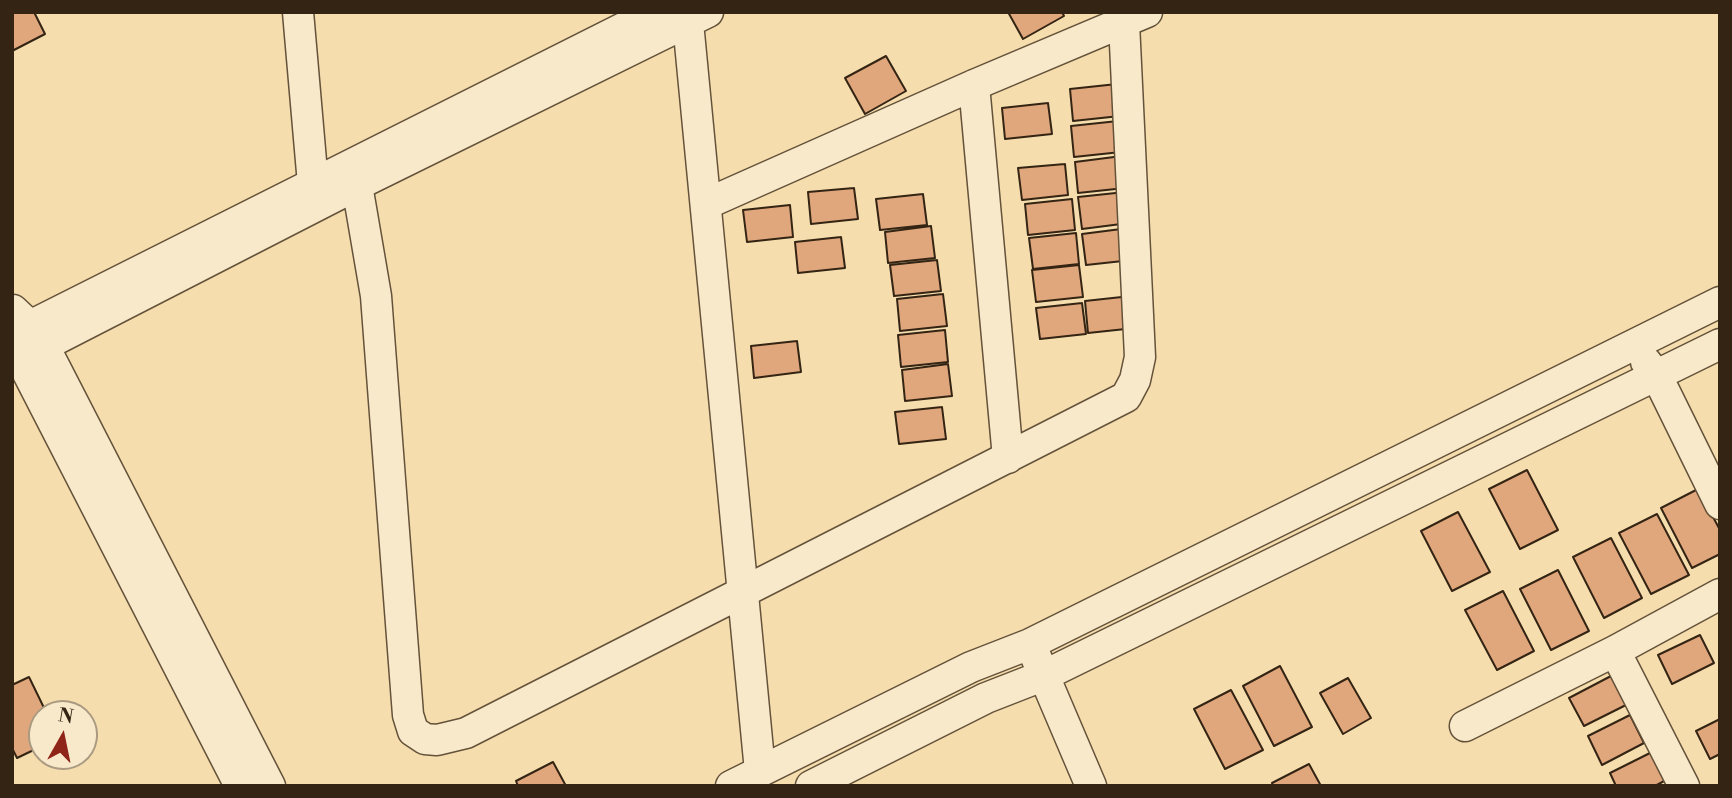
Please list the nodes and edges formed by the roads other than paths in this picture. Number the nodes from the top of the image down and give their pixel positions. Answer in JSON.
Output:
{"nodes":[{"id":1,"x":298,"y":12,"type":"edge"},
{"id":2,"x":655,"y":12,"type":"edge"},
{"id":3,"x":694,"y":15,"type":"edge"},
{"id":4,"x":1135,"y":18,"type":"edge"},
{"id":5,"x":974,"y":85,"type":"junction"},
{"id":6,"x":313,"y":184,"type":"junction"},
{"id":7,"x":357,"y":185,"type":"junction"},
{"id":8,"x":706,"y":204,"type":"junction"},
{"id":9,"x":1720,"y":302,"type":"edge"},
{"id":10,"x":20,"y":335,"type":"edge"},
{"id":11,"x":1720,"y":344,"type":"edge"},
{"id":12,"x":1632,"y":345,"type":"junction"},
{"id":13,"x":1657,"y":376,"type":"junction"},
{"id":14,"x":1008,"y":458,"type":"junction"},
{"id":15,"x":1720,"y":504,"type":"edge"},
{"id":16,"x":743,"y":593,"type":"junction"},
{"id":17,"x":1720,"y":594,"type":"edge"},
{"id":18,"x":1030,"y":644,"type":"junction"},
{"id":19,"x":1615,"y":651,"type":"junction"},
{"id":20,"x":1045,"y":675,"type":"junction"},
{"id":21,"x":1465,"y":726,"type":"dead end"},
{"id":22,"x":760,"y":771,"type":"junction"},
{"id":23,"x":240,"y":786,"type":"edge"},
{"id":24,"x":270,"y":786,"type":"edge"},
{"id":25,"x":731,"y":786,"type":"edge"},
{"id":26,"x":811,"y":786,"type":"edge"},
{"id":27,"x":1091,"y":786,"type":"edge"},
{"id":28,"x":1684,"y":786,"type":"edge"}],
"edges":[{"from":1,"to":6,"type":"street"},
{"from":2,"to":6,"type":"street"},
{"from":3,"to":7,"type":"street"},
{"from":3,"to":8,"type":"street"},
{"from":4,"to":5,"type":"street"},
{"from":4,"to":14,"type":"street"},
{"from":5,"to":8,"type":"street"},
{"from":5,"to":14,"type":"street"},
{"from":6,"to":10,"type":"street"},
{"from":7,"to":10,"type":"street"},
{"from":7,"to":16,"type":"street"},
{"from":8,"to":16,"type":"street"},
{"from":9,"to":12,"type":"street"},
{"from":10,"to":23,"type":"street"},
{"from":10,"to":24,"type":"street"},
{"from":11,"to":13,"type":"street"},
{"from":12,"to":13,"type":"street"},
{"from":12,"to":18,"type":"street"},
{"from":13,"to":15,"type":"street"},
{"from":13,"to":20,"type":"street"},
{"from":14,"to":16,"type":"street"},
{"from":16,"to":22,"type":"street"},
{"from":17,"to":19,"type":"street"},
{"from":18,"to":20,"type":"street"},
{"from":18,"to":22,"type":"street"},
{"from":19,"to":21,"type":"street"},
{"from":19,"to":28,"type":"street"},
{"from":20,"to":26,"type":"street"},
{"from":20,"to":27,"type":"street"},
{"from":22,"to":25,"type":"street"}]}
